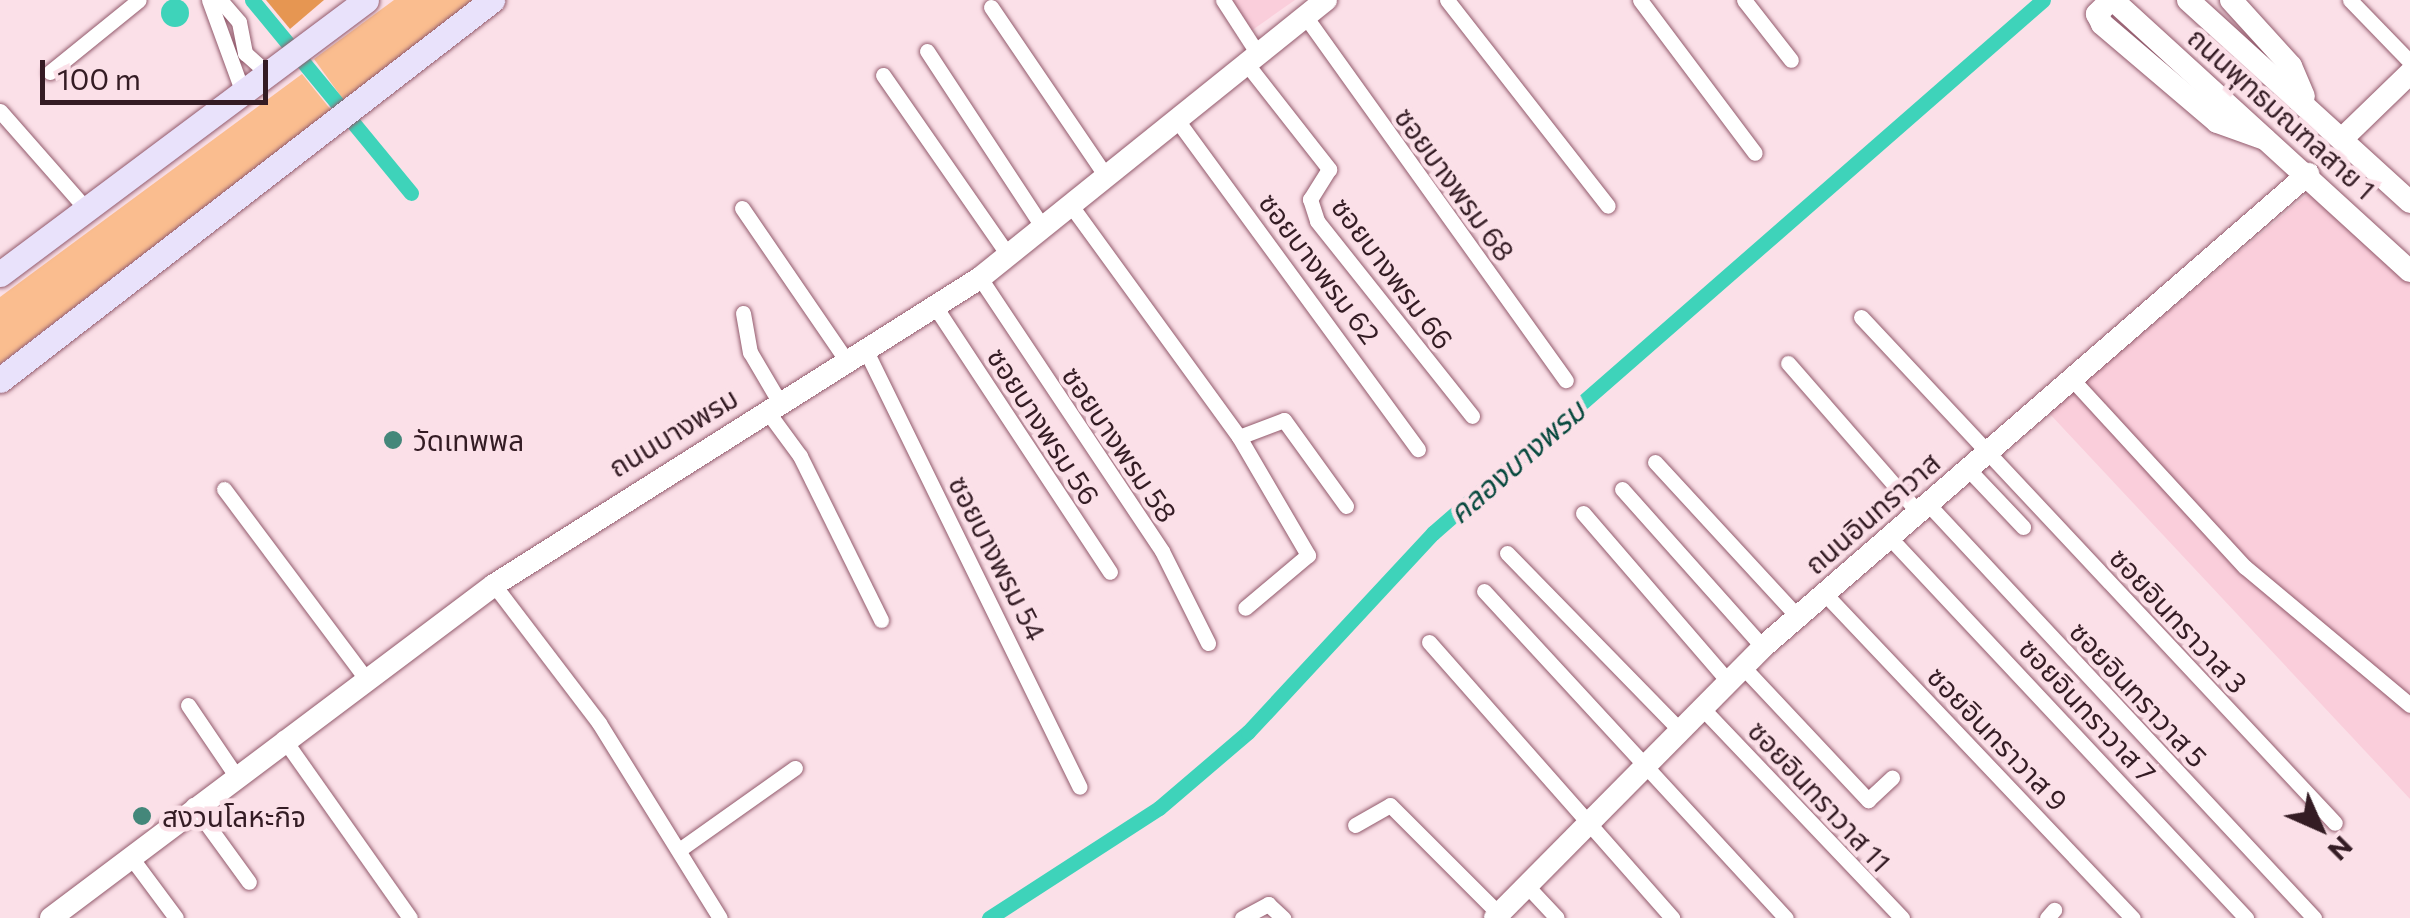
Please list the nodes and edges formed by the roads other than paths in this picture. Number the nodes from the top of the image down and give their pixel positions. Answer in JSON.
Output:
{"nodes":[{"id":1,"x":139,"y":0,"type":"edge"},
{"id":2,"x":209,"y":0,"type":"edge"},
{"id":3,"x":220,"y":0,"type":"edge"},
{"id":4,"x":366,"y":0,"type":"edge"},
{"id":5,"x":492,"y":0,"type":"edge"},
{"id":6,"x":1223,"y":0,"type":"edge"},
{"id":7,"x":1326,"y":0,"type":"edge"},
{"id":8,"x":1447,"y":0,"type":"edge"},
{"id":9,"x":1640,"y":0,"type":"edge"},
{"id":10,"x":1744,"y":0,"type":"edge"},
{"id":11,"x":2112,"y":0,"type":"edge"},
{"id":12,"x":2188,"y":0,"type":"edge"},
{"id":13,"x":2232,"y":0,"type":"edge"},
{"id":14,"x":2350,"y":0,"type":"edge"},
{"id":15,"x":992,"y":7,"type":"dead end"},
{"id":16,"x":1306,"y":16,"type":"junction"},
{"id":17,"x":927,"y":50,"type":"dead end"},
{"id":18,"x":1791,"y":60,"type":"dead end"},
{"id":19,"x":1248,"y":62,"type":"junction"},
{"id":20,"x":2410,"y":62,"type":"edge"},
{"id":21,"x":50,"y":72,"type":"dead end"},
{"id":22,"x":2410,"y":73,"type":"edge"},
{"id":23,"x":268,"y":74,"type":"junction"},
{"id":24,"x":884,"y":75,"type":"dead end"},
{"id":25,"x":243,"y":93,"type":"junction"},
{"id":26,"x":2308,"y":104,"type":"junction"},
{"id":27,"x":0,"y":111,"type":"edge"},
{"id":28,"x":1177,"y":120,"type":"junction"},
{"id":29,"x":2344,"y":137,"type":"junction"},
{"id":30,"x":2268,"y":140,"type":"junction"},
{"id":31,"x":1755,"y":153,"type":"dead end"},
{"id":32,"x":1315,"y":166,"type":"dead end"},
{"id":33,"x":2308,"y":174,"type":"junction"},
{"id":34,"x":1107,"y":178,"type":"junction"},
{"id":35,"x":2410,"y":202,"type":"edge"},
{"id":36,"x":1608,"y":206,"type":"dead end"},
{"id":37,"x":1072,"y":207,"type":"junction"},
{"id":38,"x":742,"y":208,"type":"dead end"},
{"id":39,"x":86,"y":209,"type":"junction"},
{"id":40,"x":1044,"y":229,"type":"junction"},
{"id":41,"x":1010,"y":256,"type":"junction"},
{"id":42,"x":4,"y":262,"type":"edge"},
{"id":43,"x":2410,"y":272,"type":"edge"},
{"id":44,"x":980,"y":278,"type":"junction"},
{"id":45,"x":936,"y":308,"type":"junction"},
{"id":46,"x":744,"y":313,"type":"dead end"},
{"id":47,"x":1861,"y":317,"type":"dead end"},
{"id":48,"x":858,"y":358,"type":"junction"},
{"id":49,"x":1788,"y":364,"type":"dead end"},
{"id":50,"x":2070,"y":377,"type":"junction"},
{"id":51,"x":0,"y":380,"type":"edge"},
{"id":52,"x":1566,"y":380,"type":"dead end"},
{"id":53,"x":774,"y":407,"type":"junction"},
{"id":54,"x":1472,"y":416,"type":"dead end"},
{"id":55,"x":1239,"y":437,"type":"junction"},
{"id":56,"x":1418,"y":449,"type":"dead end"},
{"id":57,"x":1986,"y":452,"type":"junction"},
{"id":58,"x":1655,"y":462,"type":"dead end"},
{"id":59,"x":1968,"y":468,"type":"junction"},
{"id":60,"x":224,"y":489,"type":"dead end"},
{"id":61,"x":1622,"y":490,"type":"dead end"},
{"id":62,"x":1346,"y":506,"type":"dead end"},
{"id":63,"x":1923,"y":508,"type":"junction"},
{"id":64,"x":1583,"y":513,"type":"dead end"},
{"id":65,"x":2023,"y":527,"type":"dead end"},
{"id":66,"x":1890,"y":538,"type":"junction"},
{"id":67,"x":1507,"y":552,"type":"dead end"},
{"id":68,"x":1110,"y":572,"type":"dead end"},
{"id":69,"x":494,"y":584,"type":"junction"},
{"id":70,"x":1484,"y":592,"type":"dead end"},
{"id":71,"x":1825,"y":594,"type":"junction"},
{"id":72,"x":1245,"y":608,"type":"dead end"},
{"id":73,"x":1798,"y":618,"type":"junction"},
{"id":74,"x":881,"y":620,"type":"dead end"},
{"id":75,"x":1429,"y":642,"type":"dead end"},
{"id":76,"x":1208,"y":644,"type":"dead end"},
{"id":77,"x":1763,"y":647,"type":"junction"},
{"id":78,"x":1736,"y":674,"type":"junction"},
{"id":79,"x":364,"y":676,"type":"junction"},
{"id":80,"x":2410,"y":704,"type":"edge"},
{"id":81,"x":188,"y":706,"type":"dead end"},
{"id":82,"x":1702,"y":708,"type":"junction"},
{"id":83,"x":1680,"y":730,"type":"junction"},
{"id":84,"x":283,"y":738,"type":"junction"},
{"id":85,"x":1644,"y":765,"type":"junction"},
{"id":86,"x":795,"y":768,"type":"dead end"},
{"id":87,"x":234,"y":773,"type":"junction"},
{"id":88,"x":1892,"y":778,"type":"dead end"},
{"id":89,"x":1080,"y":787,"type":"dead end"},
{"id":90,"x":193,"y":806,"type":"junction"},
{"id":91,"x":2335,"y":823,"type":"dead end"},
{"id":92,"x":1354,"y":825,"type":"dead end"},
{"id":93,"x":1586,"y":829,"type":"junction"},
{"id":94,"x":678,"y":850,"type":"junction"},
{"id":95,"x":130,"y":856,"type":"junction"},
{"id":96,"x":249,"y":882,"type":"dead end"},
{"id":97,"x":1528,"y":886,"type":"junction"},
{"id":98,"x":60,"y":915,"type":"edge"},
{"id":99,"x":2238,"y":915,"type":"edge"},
{"id":100,"x":1496,"y":916,"type":"edge"},
{"id":101,"x":176,"y":918,"type":"edge"},
{"id":102,"x":410,"y":918,"type":"edge"},
{"id":103,"x":720,"y":918,"type":"edge"},
{"id":104,"x":1242,"y":918,"type":"edge"},
{"id":105,"x":1284,"y":918,"type":"edge"},
{"id":106,"x":1557,"y":918,"type":"edge"},
{"id":107,"x":1672,"y":918,"type":"edge"},
{"id":108,"x":1786,"y":918,"type":"edge"},
{"id":109,"x":1902,"y":918,"type":"edge"},
{"id":110,"x":2134,"y":918,"type":"edge"},
{"id":111,"x":2314,"y":918,"type":"edge"}],
"edges":[{"from":1,"to":21,"type":"street"},
{"from":2,"to":25,"type":"street"},
{"from":3,"to":23,"type":"street"},
{"from":4,"to":23,"type":"main road"},
{"from":5,"to":51,"type":"main road"},
{"from":6,"to":19,"type":"street"},
{"from":7,"to":16,"type":"street","name":"ถนนบางพรม"},
{"from":8,"to":36,"type":"street"},
{"from":9,"to":31,"type":"street"},
{"from":10,"to":18,"type":"street"},
{"from":11,"to":30,"type":"street","name":"ถนนพุทธมณฑลสาย 1"},
{"from":11,"to":30,"type":"street"},
{"from":12,"to":26,"type":"street","name":"ถนนพุทธมณฑลสาย 1"},
{"from":13,"to":26,"type":"street"},
{"from":14,"to":20,"type":"street"},
{"from":15,"to":34,"type":"street"},
{"from":16,"to":19,"type":"street","name":"ถนนบางพรม"},
{"from":16,"to":52,"type":"street","name":"ซอยบางพรม 68"},
{"from":17,"to":40,"type":"street"},
{"from":19,"to":28,"type":"street","name":"ถนนบางพรม"},
{"from":19,"to":32,"type":"street"},
{"from":19,"to":54,"type":"street","name":"ซอยบางพรม 66"},
{"from":22,"to":29,"type":"street"},
{"from":23,"to":25,"type":"main road"},
{"from":24,"to":41,"type":"street"},
{"from":25,"to":39,"type":"main road"},
{"from":26,"to":29,"type":"street","name":"ถนนพุทธมณฑลสาย 1"},
{"from":27,"to":39,"type":"street"},
{"from":28,"to":34,"type":"street","name":"ถนนบางพรม"},
{"from":28,"to":56,"type":"street","name":"ซอยบางพรม 62"},
{"from":29,"to":35,"type":"street","name":"ถนนพุทธมณฑลสาย 1"},
{"from":30,"to":33,"type":"street","name":"ถนนพุทธมณฑลสาย 1"},
{"from":33,"to":43,"type":"street","name":"ถนนพุทธมณฑลสาย 1"},
{"from":33,"to":50,"type":"street","name":"ถนนอินทราวาส"},
{"from":34,"to":37,"type":"street","name":"ถนนบางพรม"},
{"from":37,"to":40,"type":"street","name":"ถนนบางพรม"},
{"from":37,"to":55,"type":"street"},
{"from":38,"to":48,"type":"street","name":"ซอยบางพรม 54"},
{"from":39,"to":42,"type":"main road"},
{"from":40,"to":41,"type":"street","name":"ถนนบางพรม"},
{"from":41,"to":44,"type":"street","name":"ถนนบางพรม"},
{"from":44,"to":45,"type":"street","name":"ถนนบางพรม"},
{"from":44,"to":76,"type":"street","name":"ซอยบางพรม 58"},
{"from":45,"to":48,"type":"street","name":"ถนนบางพรม"},
{"from":45,"to":68,"type":"street","name":"ซอยบางพรม 56"},
{"from":46,"to":53,"type":"street"},
{"from":47,"to":57,"type":"street","name":"ซอยอินทราวาส 3"},
{"from":48,"to":53,"type":"street","name":"ถนนบางพรม"},
{"from":48,"to":89,"type":"street","name":"ซอยบางพรม 54"},
{"from":49,"to":63,"type":"street","name":"ซอยอินทราวาส 5"},
{"from":50,"to":57,"type":"street","name":"ถนนอินทราวาส"},
{"from":50,"to":80,"type":"street"},
{"from":53,"to":69,"type":"street","name":"ถนนบางพรม"},
{"from":53,"to":74,"type":"street"},
{"from":55,"to":62,"type":"street"},
{"from":55,"to":72,"type":"street"},
{"from":57,"to":59,"type":"street","name":"ถนนอินทราวาส"},
{"from":57,"to":91,"type":"street","name":"ซอยอินทราวาส 3"},
{"from":58,"to":73,"type":"street"},
{"from":59,"to":63,"type":"street","name":"ถนนอินทราวาส"},
{"from":59,"to":65,"type":"street"},
{"from":60,"to":79,"type":"street"},
{"from":61,"to":77,"type":"street"},
{"from":63,"to":66,"type":"street","name":"ถนนอินทราวาส"},
{"from":63,"to":111,"type":"street","name":"ซอยอินทราวาส 5"},
{"from":64,"to":78,"type":"street"},
{"from":66,"to":71,"type":"street","name":"ถนนอินทราวาส"},
{"from":66,"to":99,"type":"street","name":"ซอยอินทราวาส 7"},
{"from":67,"to":83,"type":"street"},
{"from":69,"to":79,"type":"street","name":"ถนนบางพรม"},
{"from":69,"to":94,"type":"street"},
{"from":70,"to":85,"type":"street"},
{"from":71,"to":73,"type":"street","name":"ถนนอินทราวาส"},
{"from":71,"to":110,"type":"street","name":"ซอยอินทราวาส 9"},
{"from":73,"to":77,"type":"street","name":"ถนนอินทราวาส"},
{"from":75,"to":93,"type":"street"},
{"from":77,"to":78,"type":"street","name":"ถนนอินทราวาส"},
{"from":78,"to":82,"type":"street","name":"ถนนอินทราวาส"},
{"from":78,"to":88,"type":"street"},
{"from":79,"to":84,"type":"street","name":"ถนนบางพรม"},
{"from":81,"to":87,"type":"street"},
{"from":82,"to":83,"type":"street","name":"ถนนอินทราวาส"},
{"from":82,"to":109,"type":"street","name":"ซอยอินทราวาส 11"},
{"from":83,"to":85,"type":"street","name":"ถนนอินทราวาส"},
{"from":84,"to":87,"type":"street","name":"ถนนบางพรม"},
{"from":84,"to":102,"type":"street"},
{"from":85,"to":93,"type":"street","name":"ถนนอินทราวาส"},
{"from":85,"to":108,"type":"street"},
{"from":86,"to":94,"type":"street"},
{"from":87,"to":90,"type":"street","name":"ถนนบางพรม"},
{"from":90,"to":95,"type":"street","name":"ถนนบางพรม"},
{"from":90,"to":96,"type":"street"},
{"from":92,"to":100,"type":"street"},
{"from":93,"to":97,"type":"street","name":"ถนนอินทราวาส"},
{"from":93,"to":107,"type":"street"},
{"from":94,"to":103,"type":"street"},
{"from":95,"to":98,"type":"street","name":"ถนนบางพรม"},
{"from":95,"to":101,"type":"street"},
{"from":97,"to":100,"type":"street","name":"ถนนอินทราวาส"},
{"from":97,"to":106,"type":"street"},
{"from":104,"to":105,"type":"street"}]}
